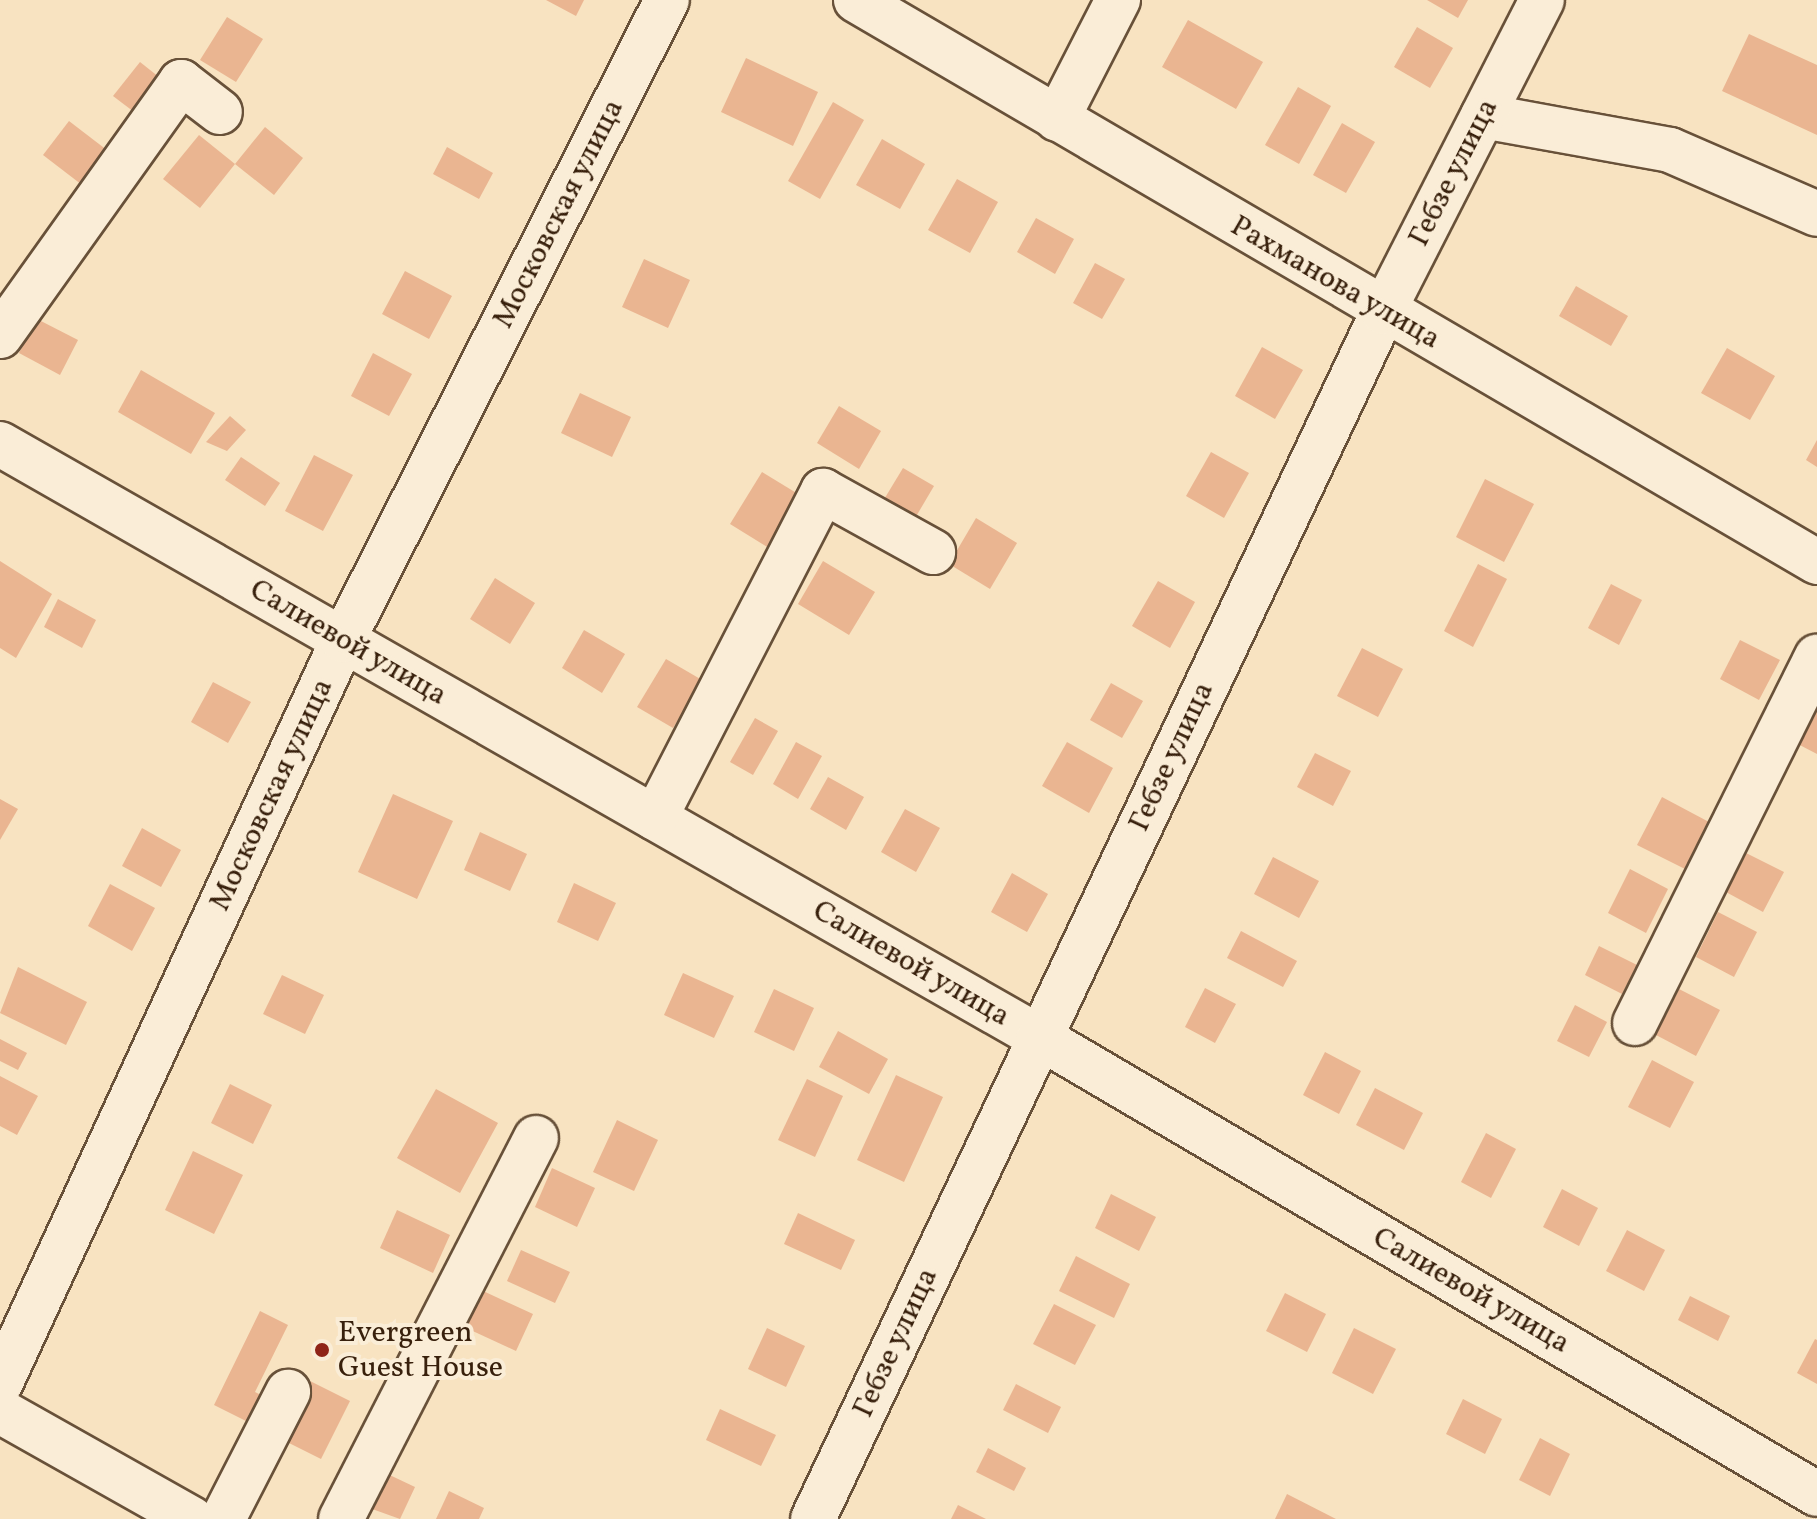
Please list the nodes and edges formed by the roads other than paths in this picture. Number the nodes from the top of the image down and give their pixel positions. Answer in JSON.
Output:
{"nodes":[{"id":1,"x":667,"y":0,"type":"edge"},
{"id":2,"x":856,"y":0,"type":"edge"},
{"id":3,"x":1118,"y":0,"type":"edge"},
{"id":4,"x":1542,"y":0,"type":"edge"},
{"id":5,"x":220,"y":112,"type":"dead end"},
{"id":6,"x":1483,"y":116,"type":"junction"},
{"id":7,"x":1057,"y":119,"type":"junction"},
{"id":8,"x":1817,"y":214,"type":"edge"},
{"id":9,"x":1383,"y":312,"type":"junction"},
{"id":10,"x":0,"y":336,"type":"edge"},
{"id":11,"x":0,"y":444,"type":"edge"},
{"id":12,"x":933,"y":552,"type":"dead end"},
{"id":13,"x":1817,"y":562,"type":"edge"},
{"id":14,"x":343,"y":640,"type":"junction"},
{"id":15,"x":1817,"y":657,"type":"edge"},
{"id":16,"x":655,"y":818,"type":"junction"},
{"id":17,"x":1635,"y":1023,"type":"dead end"},
{"id":18,"x":1039,"y":1037,"type":"junction"},
{"id":19,"x":536,"y":1138,"type":"dead end"},
{"id":20,"x":0,"y":1384,"type":"edge"},
{"id":21,"x":288,"y":1392,"type":"dead end"},
{"id":22,"x":0,"y":1411,"type":"edge"},
{"id":23,"x":1817,"y":1494,"type":"edge"},
{"id":24,"x":192,"y":1519,"type":"edge"},
{"id":25,"x":223,"y":1519,"type":"edge"},
{"id":26,"x":341,"y":1519,"type":"edge"},
{"id":27,"x":813,"y":1519,"type":"edge"}],
"edges":[{"from":1,"to":14,"type":"street","name":"Московская улица"},
{"from":2,"to":7,"type":"street","name":"Рахманова улица"},
{"from":3,"to":7,"type":"street"},
{"from":4,"to":6,"type":"street","name":"Гебзе улица"},
{"from":5,"to":10,"type":"street"},
{"from":6,"to":8,"type":"street"},
{"from":6,"to":9,"type":"street","name":"Гебзе улица"},
{"from":7,"to":9,"type":"street","name":"Рахманова улица"},
{"from":9,"to":13,"type":"street","name":"Рахманова улица"},
{"from":9,"to":18,"type":"street","name":"Гебзе улица"},
{"from":11,"to":14,"type":"street","name":"Салиевой улица"},
{"from":12,"to":16,"type":"street"},
{"from":14,"to":16,"type":"street","name":"Салиевой улица"},
{"from":14,"to":20,"type":"street","name":"Московская улица"},
{"from":15,"to":17,"type":"street"},
{"from":16,"to":18,"type":"street","name":"Салиевой улица"},
{"from":18,"to":23,"type":"street","name":"Салиевой улица"},
{"from":18,"to":27,"type":"street","name":"Гебзе улица"},
{"from":19,"to":26,"type":"street"},
{"from":21,"to":25,"type":"street"},
{"from":22,"to":24,"type":"street"}]}
